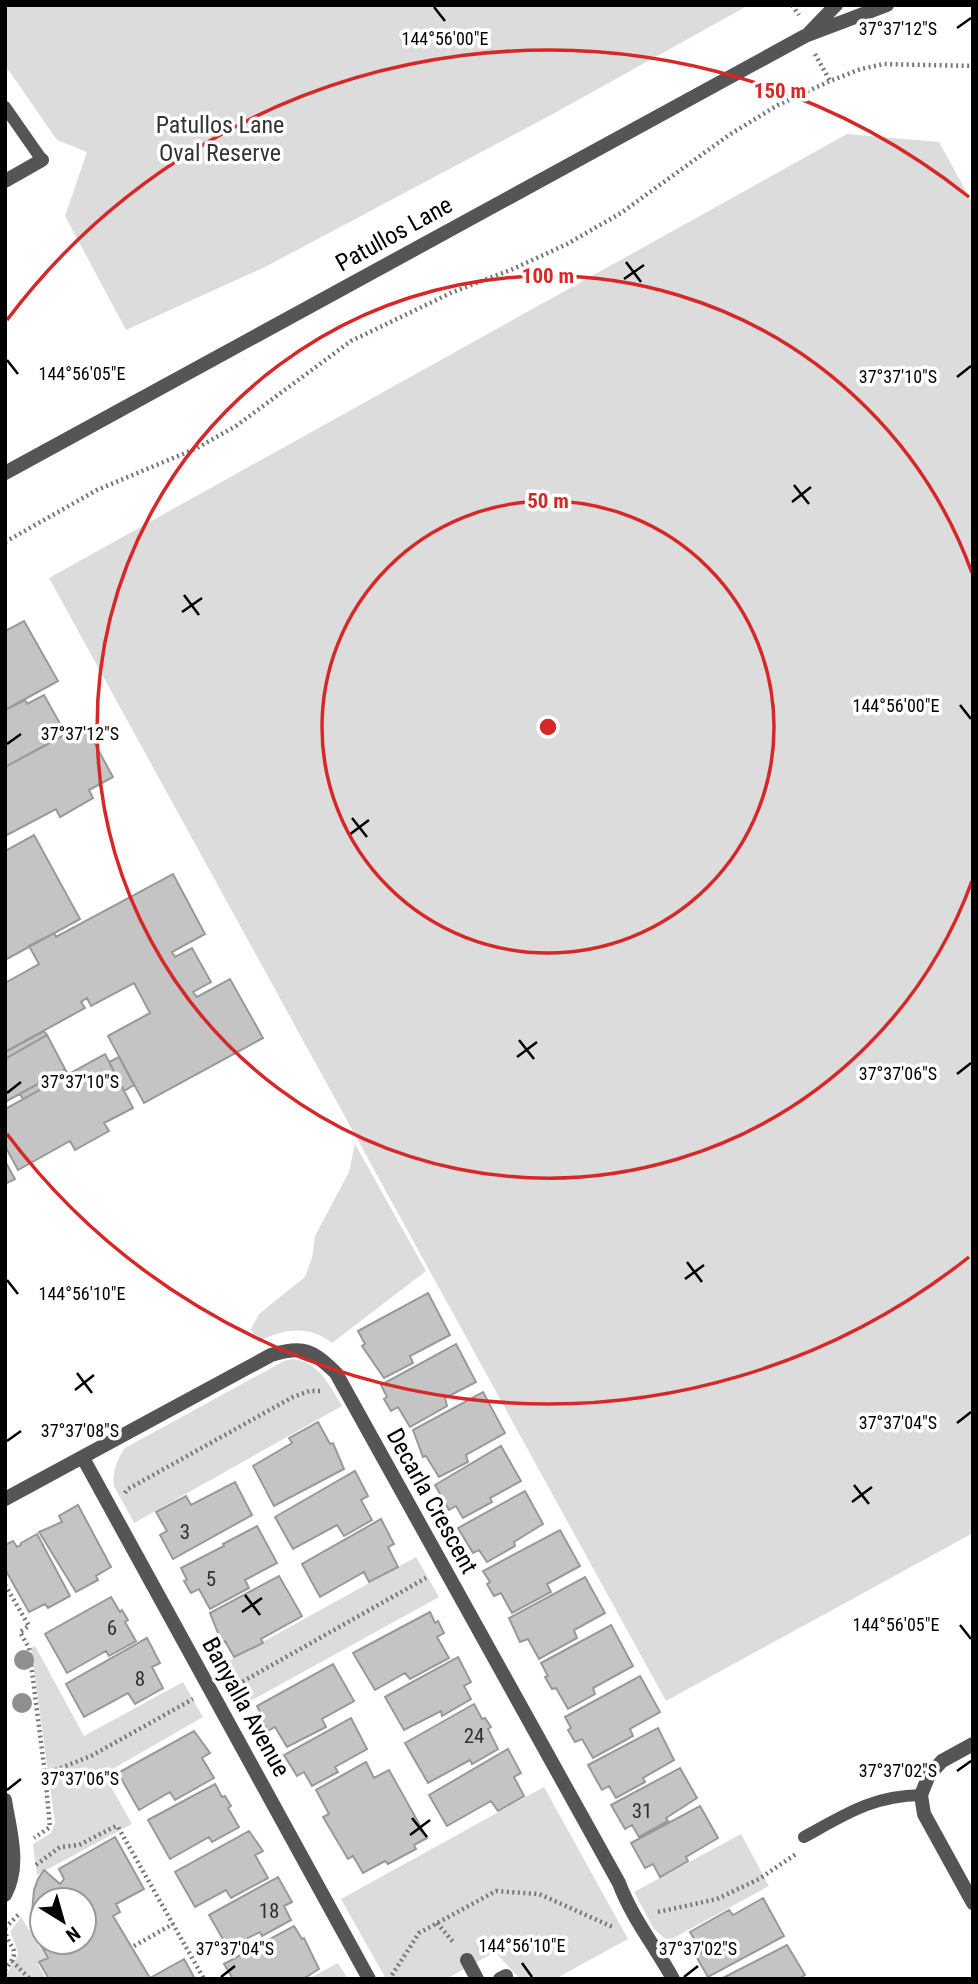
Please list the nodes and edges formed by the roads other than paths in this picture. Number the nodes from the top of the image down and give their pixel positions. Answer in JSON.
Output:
{"nodes":[{"id":1,"x":836,"y":5,"type":"edge"},
{"id":2,"x":887,"y":5,"type":"edge"},
{"id":3,"x":805,"y":36,"type":"junction"},
{"id":4,"x":5,"y":107,"type":"edge"},
{"id":5,"x":43,"y":160,"type":"joint"},
{"id":6,"x":5,"y":181,"type":"edge"},
{"id":7,"x":5,"y":473,"type":"edge"},
{"id":8,"x":83,"y":1458,"type":"junction"},
{"id":9,"x":5,"y":1499,"type":"edge"},
{"id":10,"x":973,"y":1744,"type":"edge"},
{"id":11,"x":921,"y":1795,"type":"junction"},
{"id":12,"x":5,"y":1800,"type":"edge"},
{"id":13,"x":804,"y":1837,"type":"road end"},
{"id":14,"x":5,"y":1895,"type":"edge"},
{"id":15,"x":973,"y":1903,"type":"edge"},
{"id":16,"x":467,"y":1960,"type":"dead end"},
{"id":17,"x":369,"y":1979,"type":"edge"},
{"id":18,"x":477,"y":1979,"type":"edge"},
{"id":19,"x":673,"y":1979,"type":"edge"}],
"edges":[{"from":1,"to":3,"type":"street","name":"Patullos Lane"},
{"from":2,"to":3,"type":"street","name":"Patullos Lane"},
{"from":3,"to":7,"type":"street","name":"Patullos Lane"},
{"from":4,"to":5,"type":"lane"},
{"from":5,"to":6,"type":"street"},
{"from":8,"to":9,"type":"street","name":"Decarla Crescent"},
{"from":8,"to":17,"type":"street","name":"Banyalla Avenue"},
{"from":8,"to":19,"type":"street","name":"Decarla Crescent"},
{"from":10,"to":11,"type":"street"},
{"from":11,"to":13,"type":"lane"},
{"from":11,"to":15,"type":"street"},
{"from":12,"to":14,"type":"street"},
{"from":16,"to":18,"type":"street"}]}
